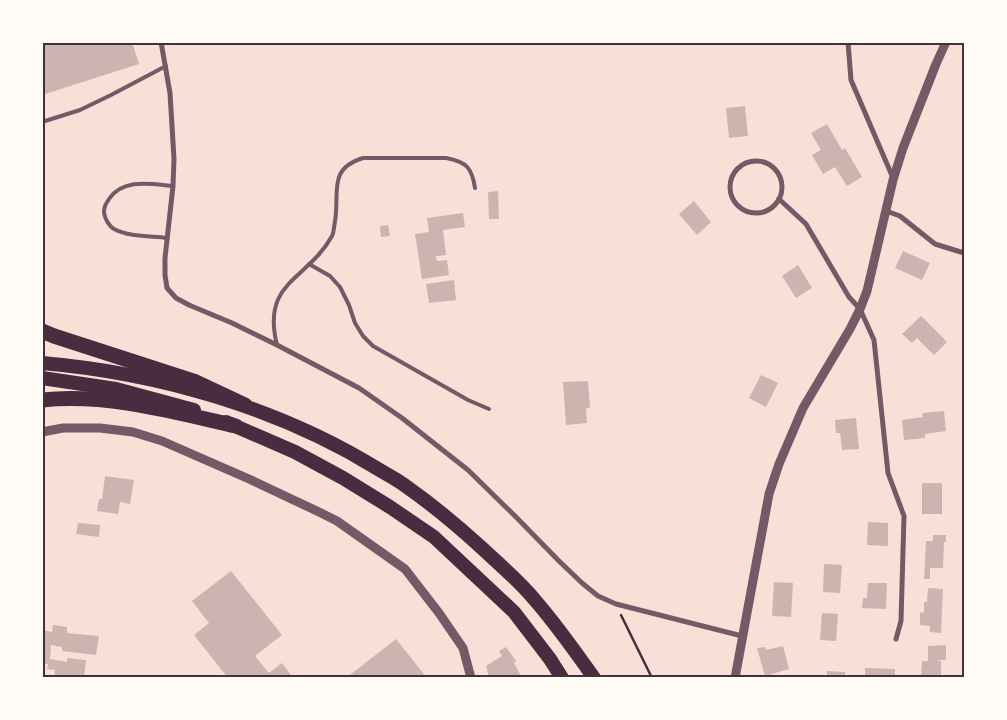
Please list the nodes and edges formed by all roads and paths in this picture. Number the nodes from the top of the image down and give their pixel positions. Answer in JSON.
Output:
{"nodes":[{"id":1,"x":161,"y":42,"type":"edge"},
{"id":2,"x":848,"y":42,"type":"edge"},
{"id":3,"x":946,"y":42,"type":"edge"},
{"id":4,"x":166,"y":66,"type":"junction"},
{"id":5,"x":42,"y":122,"type":"edge"},
{"id":6,"x":894,"y":180,"type":"junction"},
{"id":7,"x":172,"y":186,"type":"junction"},
{"id":8,"x":475,"y":188,"type":"dead end"},
{"id":9,"x":780,"y":199,"type":"junction"},
{"id":10,"x":886,"y":211,"type":"junction"},
{"id":11,"x":167,"y":238,"type":"junction"},
{"id":12,"x":964,"y":254,"type":"edge"},
{"id":13,"x":309,"y":264,"type":"junction"},
{"id":14,"x":860,"y":309,"type":"junction"},
{"id":15,"x":42,"y":331,"type":"edge"},
{"id":16,"x":277,"y":345,"type":"junction"},
{"id":17,"x":42,"y":363,"type":"edge"},
{"id":18,"x":42,"y":378,"type":"edge"},
{"id":19,"x":42,"y":400,"type":"edge"},
{"id":20,"x":245,"y":405,"type":"junction"},
{"id":21,"x":489,"y":409,"type":"dead end"},
{"id":22,"x":236,"y":426,"type":"junction"},
{"id":23,"x":42,"y":432,"type":"edge"},
{"id":24,"x":616,"y":604,"type":"junction"},
{"id":25,"x":742,"y":636,"type":"junction"},
{"id":26,"x":896,"y":639,"type":"dead end"},
{"id":27,"x":471,"y":678,"type":"edge"},
{"id":28,"x":562,"y":678,"type":"edge"},
{"id":29,"x":594,"y":678,"type":"edge"},
{"id":30,"x":652,"y":678,"type":"edge"},
{"id":31,"x":735,"y":678,"type":"edge"}],
"edges":[{"from":1,"to":4,"type":"street"},
{"from":2,"to":6,"type":"street"},
{"from":3,"to":6,"type":"street"},
{"from":4,"to":5,"type":"lane"},
{"from":4,"to":7,"type":"street"},
{"from":6,"to":10,"type":"street"},
{"from":7,"to":11,"type":"street"},
{"from":7,"to":11,"type":"lane"},
{"from":8,"to":13,"type":"lane"},
{"from":9,"to":9,"type":"street"},
{"from":9,"to":14,"type":"street"},
{"from":10,"to":12,"type":"street"},
{"from":10,"to":14,"type":"street"},
{"from":11,"to":16,"type":"street"},
{"from":13,"to":16,"type":"lane"},
{"from":13,"to":21,"type":"lane"},
{"from":14,"to":25,"type":"street"},
{"from":14,"to":26,"type":"street"},
{"from":15,"to":20,"type":"highway"},
{"from":16,"to":24,"type":"street"},
{"from":17,"to":20,"type":"highway"},
{"from":18,"to":22,"type":"highway"},
{"from":19,"to":22,"type":"highway"},
{"from":20,"to":29,"type":"highway"},
{"from":22,"to":28,"type":"highway"},
{"from":23,"to":27,"type":"street"},
{"from":24,"to":25,"type":"street"},
{"from":24,"to":30,"type":"path"},
{"from":25,"to":31,"type":"street"}]}
